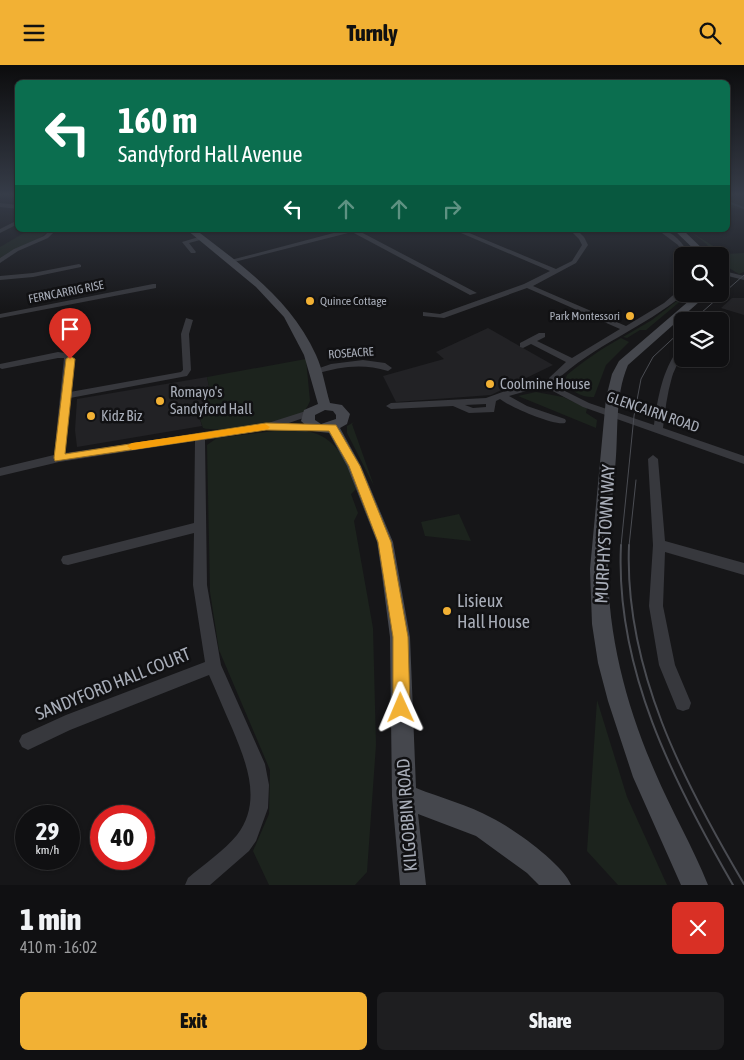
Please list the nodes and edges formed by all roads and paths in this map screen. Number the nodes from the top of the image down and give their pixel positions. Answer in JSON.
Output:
{"nodes":[{"id":1,"x":49,"y":233,"type":"edge"},
{"id":2,"x":53,"y":233,"type":"edge"},
{"id":3,"x":195,"y":233,"type":"edge"},
{"id":4,"x":339,"y":233,"type":"edge"},
{"id":5,"x":358,"y":233,"type":"edge"},
{"id":6,"x":465,"y":233,"type":"edge"},
{"id":7,"x":577,"y":233,"type":"edge"},
{"id":8,"x":665,"y":233,"type":"edge"},
{"id":9,"x":682,"y":233,"type":"edge"},
{"id":10,"x":202,"y":238,"type":"junction"},
{"id":11,"x":33,"y":243,"type":"junction"},
{"id":12,"x":682,"y":247,"type":"edge"},
{"id":13,"x":696,"y":247,"type":"edge"},
{"id":14,"x":193,"y":252,"type":"dead end"},
{"id":15,"x":0,"y":261,"type":"edge"},
{"id":16,"x":230,"y":261,"type":"junction"},
{"id":17,"x":79,"y":266,"type":"dead end"},
{"id":18,"x":555,"y":271,"type":"junction"},
{"id":19,"x":729,"y":275,"type":"edge"},
{"id":20,"x":0,"y":279,"type":"edge"},
{"id":21,"x":744,"y":279,"type":"edge"},
{"id":22,"x":153,"y":286,"type":"dead end"},
{"id":23,"x":527,"y":286,"type":"junction"},
{"id":24,"x":473,"y":293,"type":"dead end"},
{"id":25,"x":674,"y":298,"type":"edge"},
{"id":26,"x":694,"y":302,"type":"edge"},
{"id":27,"x":426,"y":314,"type":"dead end"},
{"id":28,"x":0,"y":316,"type":"edge"},
{"id":29,"x":189,"y":320,"type":"dead end"},
{"id":30,"x":627,"y":329,"type":"junction"},
{"id":31,"x":542,"y":335,"type":"dead end"},
{"id":32,"x":674,"y":359,"type":"edge"},
{"id":33,"x":573,"y":362,"type":"junction"},
{"id":34,"x":2,"y":365,"type":"dead end"},
{"id":35,"x":388,"y":368,"type":"dead end"},
{"id":36,"x":315,"y":371,"type":"junction"},
{"id":37,"x":553,"y":385,"type":"junction"},
{"id":38,"x":66,"y":396,"type":"junction"},
{"id":39,"x":502,"y":396,"type":"junction"},
{"id":40,"x":325,"y":406,"type":"junction"},
{"id":41,"x":391,"y":406,"type":"dead end"},
{"id":42,"x":611,"y":412,"type":"junction"},
{"id":43,"x":309,"y":413,"type":"junction"},
{"id":44,"x":561,"y":421,"type":"dead end"},
{"id":45,"x":266,"y":427,"type":"junction"},
{"id":46,"x":325,"y":428,"type":"junction"},
{"id":47,"x":658,"y":429,"type":"junction"},
{"id":48,"x":200,"y":436,"type":"junction"},
{"id":49,"x":59,"y":458,"type":"junction"},
{"id":50,"x":653,"y":459,"type":"dead end"},
{"id":51,"x":744,"y":460,"type":"edge"},
{"id":52,"x":0,"y":471,"type":"edge"},
{"id":53,"x":199,"y":527,"type":"junction"},
{"id":54,"x":659,"y":545,"type":"junction"},
{"id":55,"x":68,"y":560,"type":"dead end"},
{"id":56,"x":744,"y":569,"type":"edge"},
{"id":57,"x":213,"y":665,"type":"junction"},
{"id":58,"x":682,"y":703,"type":"dead end"},
{"id":59,"x":28,"y":741,"type":"dead end"},
{"id":60,"x":404,"y":796,"type":"junction"},
{"id":61,"x":194,"y":885,"type":"edge"},
{"id":62,"x":413,"y":885,"type":"edge"},
{"id":63,"x":558,"y":885,"type":"edge"},
{"id":64,"x":695,"y":885,"type":"edge"}],
"edges":[{"from":1,"to":11,"type":"street"},
{"from":2,"to":11,"type":"street"},
{"from":3,"to":10,"type":"street"},
{"from":4,"to":16,"type":"street"},
{"from":5,"to":24,"type":"street"},
{"from":6,"to":18,"type":"street"},
{"from":7,"to":18,"type":"street"},
{"from":8,"to":12,"type":"street"},
{"from":9,"to":13,"type":"street"},
{"from":10,"to":14,"type":"street"},
{"from":10,"to":16,"type":"street"},
{"from":11,"to":15,"type":"street"},
{"from":16,"to":36,"type":"street"},
{"from":17,"to":20,"type":"street"},
{"from":18,"to":23,"type":"street"},
{"from":19,"to":21,"type":"street"},
{"from":22,"to":28,"type":"street","name":"FERNCARRIG RISE"},
{"from":23,"to":27,"type":"street"},
{"from":23,"to":30,"type":"street"},
{"from":25,"to":30,"type":"street"},
{"from":26,"to":42,"type":"street","name":"MURPHYSTOWN WAY"},
{"from":29,"to":38,"type":"street"},
{"from":30,"to":33,"type":"street"},
{"from":31,"to":33,"type":"street"},
{"from":32,"to":47,"type":"street"},
{"from":33,"to":37,"type":"street"},
{"from":34,"to":38,"type":"street"},
{"from":35,"to":36,"type":"street","name":"ROSEACRE"},
{"from":36,"to":40,"type":"street"},
{"from":37,"to":39,"type":"street"},
{"from":37,"to":42,"type":"street","name":"GLENCAIRN ROAD"},
{"from":38,"to":49,"type":"street"},
{"from":39,"to":41,"type":"street"},
{"from":39,"to":44,"type":"street"},
{"from":40,"to":43,"type":"street"},
{"from":40,"to":46,"type":"street"},
{"from":42,"to":47,"type":"street","name":"GLENCAIRN ROAD"},
{"from":42,"to":64,"type":"street","name":"MURPHYSTOWN WAY"},
{"from":43,"to":45,"type":"street"},
{"from":43,"to":46,"type":"street","name":"KILGOBBIN ROAD"},
{"from":45,"to":46,"type":"street"},
{"from":45,"to":48,"type":"street"},
{"from":46,"to":60,"type":"street","name":"KILGOBBIN ROAD"},
{"from":47,"to":51,"type":"street","name":"GLENCAIRN ROAD"},
{"from":48,"to":49,"type":"street"},
{"from":48,"to":53,"type":"street"},
{"from":49,"to":52,"type":"street"},
{"from":50,"to":54,"type":"street"},
{"from":53,"to":55,"type":"street"},
{"from":53,"to":57,"type":"street"},
{"from":54,"to":56,"type":"street"},
{"from":54,"to":58,"type":"street"},
{"from":57,"to":59,"type":"street","name":"SANDYFORD HALL COURT"},
{"from":57,"to":61,"type":"street"},
{"from":60,"to":62,"type":"street","name":"KILGOBBIN ROAD"},
{"from":60,"to":63,"type":"street"}]}
